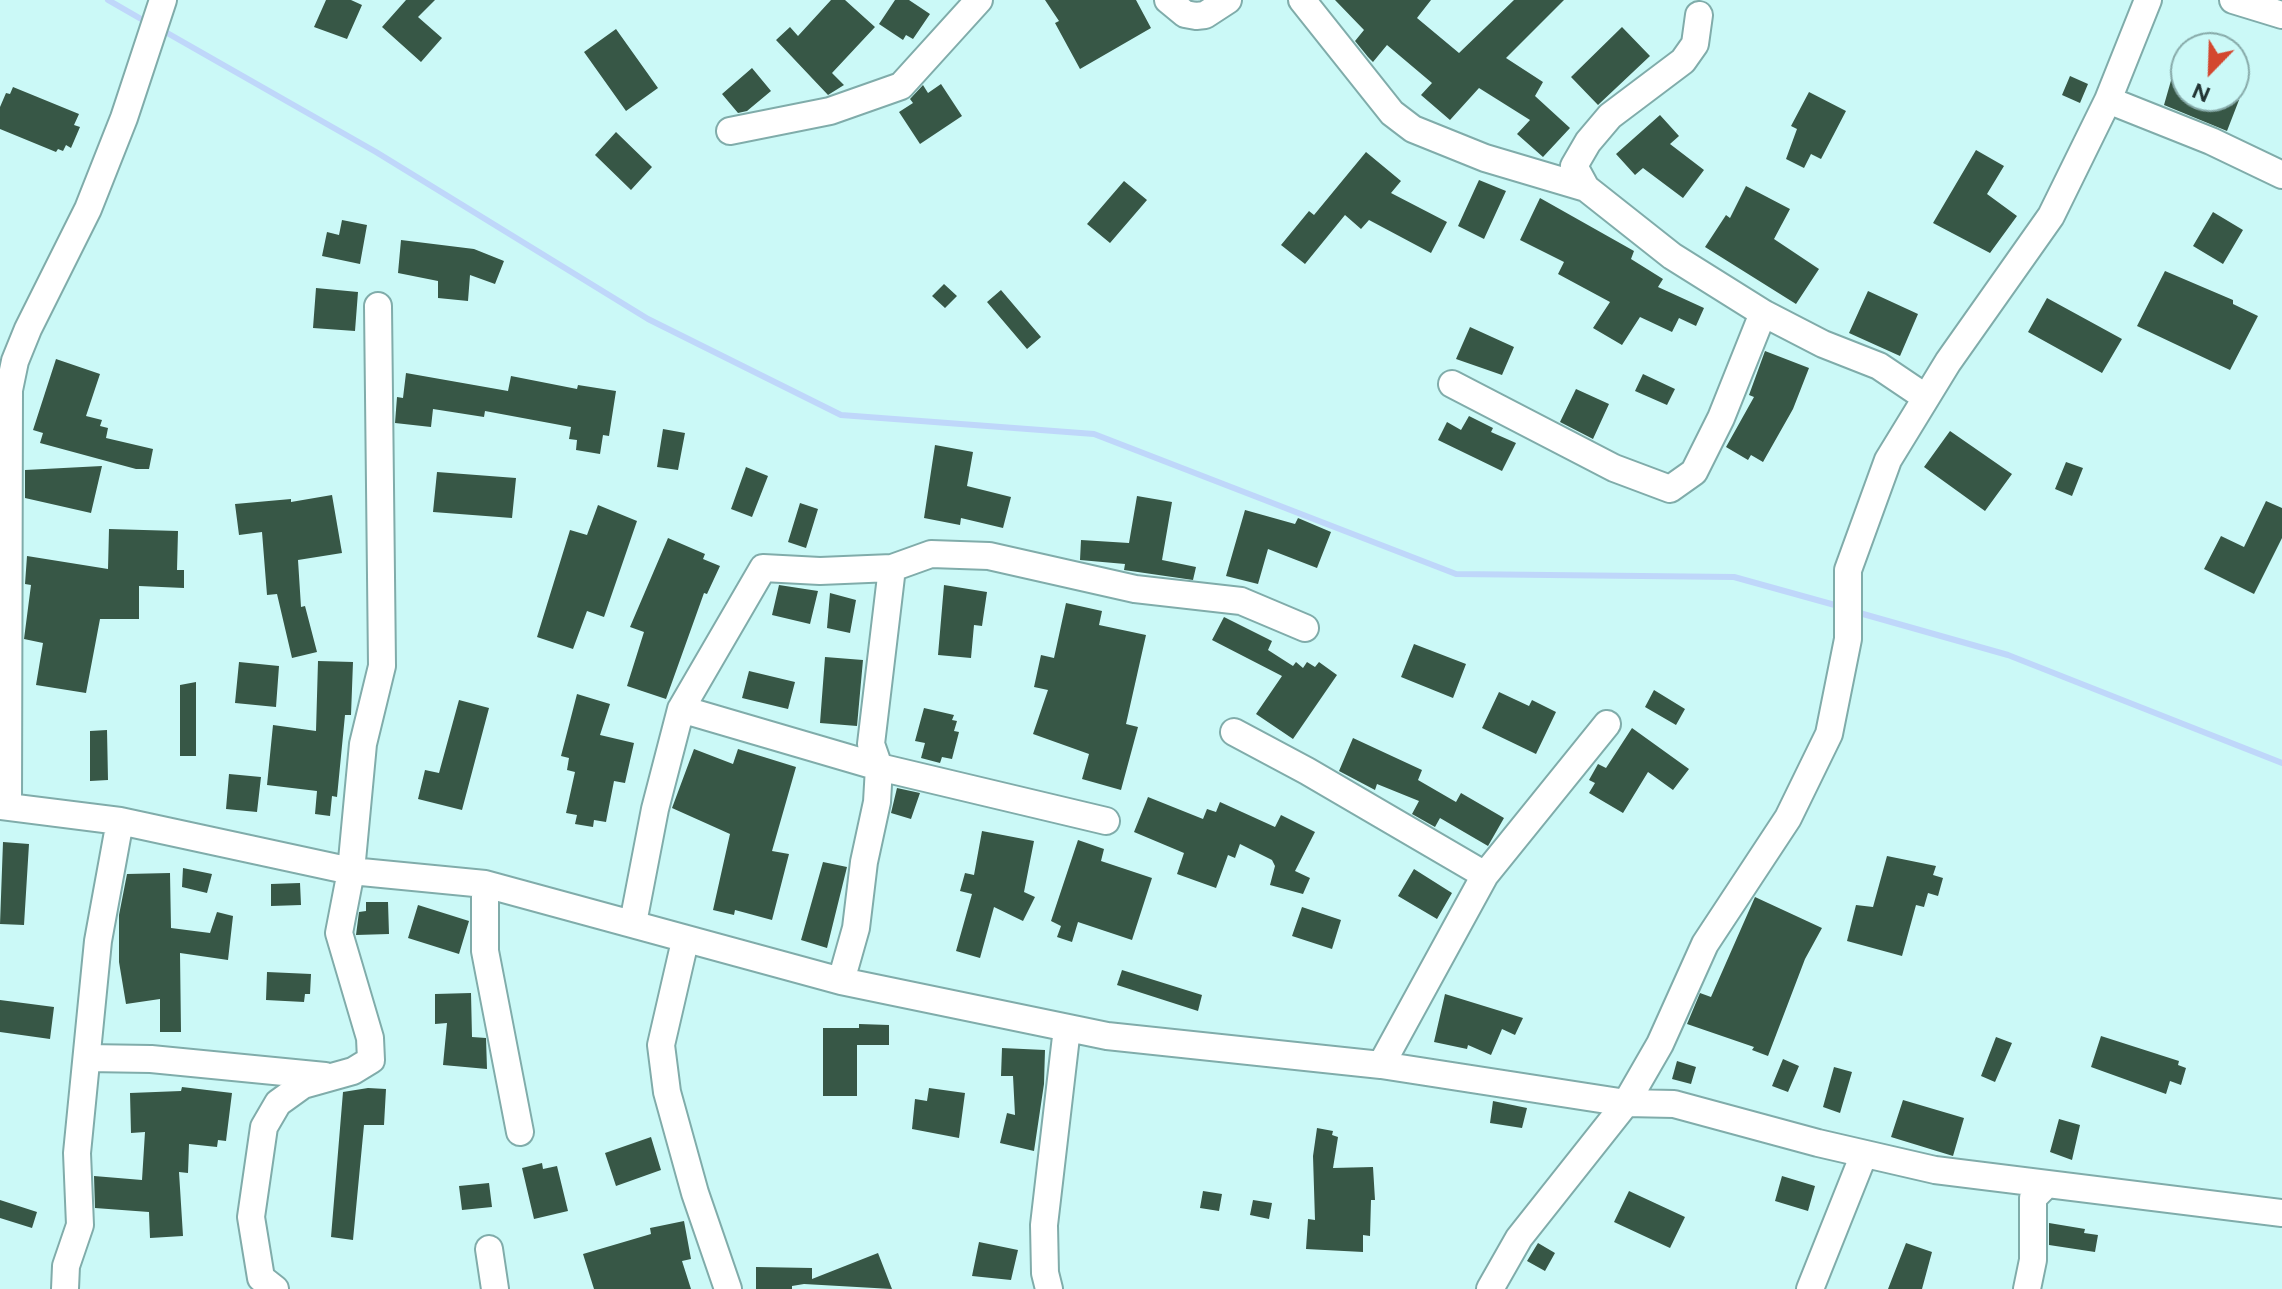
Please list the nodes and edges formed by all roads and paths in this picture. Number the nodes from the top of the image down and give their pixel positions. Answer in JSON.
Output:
{"nodes":[{"id":1,"x":163,"y":0,"type":"edge"},
{"id":2,"x":979,"y":0,"type":"edge"},
{"id":3,"x":1168,"y":0,"type":"edge"},
{"id":4,"x":1228,"y":0,"type":"edge"},
{"id":5,"x":1302,"y":0,"type":"edge"},
{"id":6,"x":2148,"y":0,"type":"edge"},
{"id":7,"x":2233,"y":0,"type":"edge"},
{"id":8,"x":1699,"y":15,"type":"dead end"},
{"id":9,"x":2282,"y":15,"type":"edge"},
{"id":10,"x":2108,"y":100,"type":"junction"},
{"id":11,"x":730,"y":131,"type":"dead end"},
{"id":12,"x":2282,"y":175,"type":"edge"},
{"id":13,"x":1586,"y":188,"type":"junction"},
{"id":14,"x":378,"y":306,"type":"dead end"},
{"id":15,"x":1763,"y":313,"type":"junction"},
{"id":16,"x":1452,"y":384,"type":"dead end"},
{"id":17,"x":1925,"y":397,"type":"junction"},
{"id":18,"x":892,"y":568,"type":"junction"},
{"id":19,"x":1305,"y":628,"type":"dead end"},
{"id":20,"x":681,"y":709,"type":"junction"},
{"id":21,"x":1607,"y":724,"type":"dead end"},
{"id":22,"x":1234,"y":732,"type":"dead end"},
{"id":23,"x":879,"y":767,"type":"junction"},
{"id":24,"x":4,"y":806,"type":"edge"},
{"id":25,"x":120,"y":821,"type":"junction"},
{"id":26,"x":1106,"y":821,"type":"dead end"},
{"id":27,"x":351,"y":871,"type":"junction"},
{"id":28,"x":1485,"y":875,"type":"junction"},
{"id":29,"x":485,"y":884,"type":"junction"},
{"id":30,"x":633,"y":923,"type":"junction"},
{"id":31,"x":685,"y":941,"type":"junction"},
{"id":32,"x":841,"y":981,"type":"junction"},
{"id":33,"x":1067,"y":1028,"type":"junction"},
{"id":34,"x":87,"y":1058,"type":"junction"},
{"id":35,"x":1381,"y":1065,"type":"junction"},
{"id":36,"x":329,"y":1077,"type":"junction"},
{"id":37,"x":1626,"y":1103,"type":"junction"},
{"id":38,"x":520,"y":1132,"type":"dead end"},
{"id":39,"x":1864,"y":1154,"type":"junction"},
{"id":40,"x":2046,"y":1185,"type":"junction"},
{"id":41,"x":2282,"y":1213,"type":"edge"},
{"id":42,"x":489,"y":1249,"type":"dead end"},
{"id":43,"x":65,"y":1289,"type":"edge"},
{"id":44,"x":275,"y":1289,"type":"edge"},
{"id":45,"x":495,"y":1289,"type":"edge"},
{"id":46,"x":728,"y":1289,"type":"edge"},
{"id":47,"x":1049,"y":1289,"type":"edge"},
{"id":48,"x":1490,"y":1289,"type":"edge"},
{"id":49,"x":1810,"y":1289,"type":"edge"},
{"id":50,"x":2027,"y":1289,"type":"edge"}],
"edges":[{"from":1,"to":24,"type":"street"},
{"from":2,"to":11,"type":"street"},
{"from":3,"to":4,"type":"street"},
{"from":5,"to":13,"type":"street"},
{"from":6,"to":10,"type":"street"},
{"from":7,"to":9,"type":"street"},
{"from":8,"to":13,"type":"street"},
{"from":10,"to":12,"type":"street"},
{"from":10,"to":17,"type":"street"},
{"from":13,"to":15,"type":"street"},
{"from":14,"to":27,"type":"street"},
{"from":15,"to":16,"type":"street"},
{"from":15,"to":17,"type":"street"},
{"from":17,"to":37,"type":"street"},
{"from":18,"to":19,"type":"street"},
{"from":18,"to":20,"type":"street"},
{"from":18,"to":23,"type":"street"},
{"from":20,"to":23,"type":"street"},
{"from":20,"to":30,"type":"street"},
{"from":21,"to":28,"type":"street"},
{"from":22,"to":28,"type":"street"},
{"from":23,"to":26,"type":"street"},
{"from":23,"to":32,"type":"street"},
{"from":24,"to":25,"type":"street"},
{"from":25,"to":27,"type":"street"},
{"from":25,"to":34,"type":"street"},
{"from":27,"to":29,"type":"street"},
{"from":27,"to":36,"type":"street"},
{"from":28,"to":35,"type":"street"},
{"from":29,"to":30,"type":"street"},
{"from":29,"to":38,"type":"street"},
{"from":30,"to":31,"type":"street"},
{"from":31,"to":32,"type":"street"},
{"from":31,"to":46,"type":"street"},
{"from":32,"to":33,"type":"street"},
{"from":33,"to":35,"type":"street"},
{"from":33,"to":47,"type":"street"},
{"from":34,"to":36,"type":"street"},
{"from":34,"to":43,"type":"street"},
{"from":35,"to":37,"type":"street"},
{"from":36,"to":44,"type":"street"},
{"from":37,"to":39,"type":"street"},
{"from":37,"to":48,"type":"street"},
{"from":39,"to":40,"type":"street"},
{"from":39,"to":49,"type":"street"},
{"from":40,"to":41,"type":"street"},
{"from":40,"to":50,"type":"street"},
{"from":42,"to":45,"type":"street"}]}
